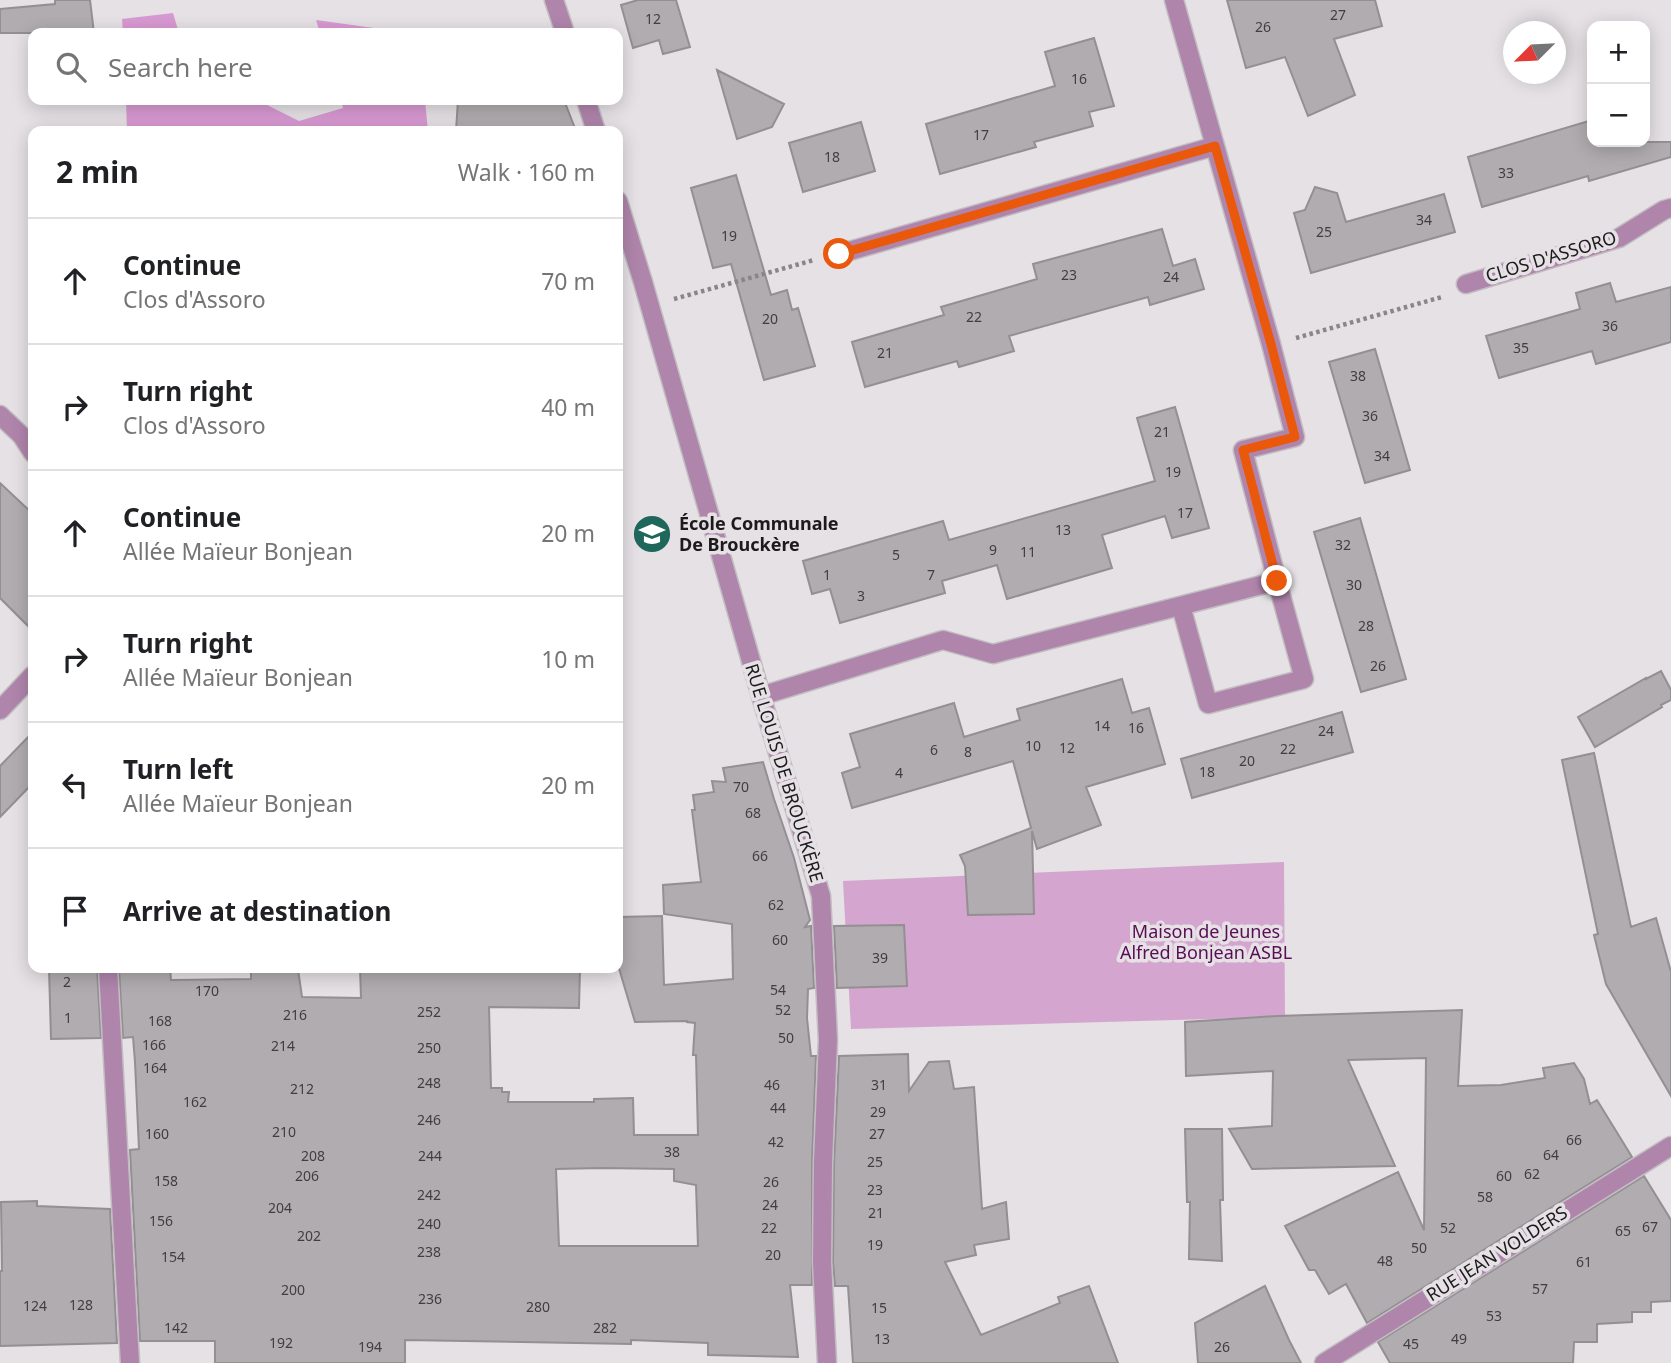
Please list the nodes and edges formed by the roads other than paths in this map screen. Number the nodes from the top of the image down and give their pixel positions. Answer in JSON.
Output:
{"nodes":[{"id":1,"x":554,"y":0,"type":"edge"},
{"id":2,"x":1174,"y":0,"type":"edge"},
{"id":3,"x":563,"y":28,"type":"edge"},
{"id":4,"x":588,"y":105,"type":"edge"},
{"id":5,"x":594,"y":126,"type":"edge"},
{"id":6,"x":1215,"y":146,"type":"junction"},
{"id":7,"x":1671,"y":208,"type":"edge"},
{"id":8,"x":623,"y":217,"type":"edge"},
{"id":9,"x":839,"y":254,"type":"road end"},
{"id":10,"x":1466,"y":284,"type":"road end"},
{"id":11,"x":0,"y":415,"type":"edge"},
{"id":12,"x":28,"y":445,"type":"edge"},
{"id":13,"x":1277,"y":581,"type":"junction"},
{"id":14,"x":1181,"y":606,"type":"junction"},
{"id":15,"x":28,"y":680,"type":"edge"},
{"id":16,"x":761,"y":696,"type":"junction"},
{"id":17,"x":0,"y":710,"type":"edge"},
{"id":18,"x":108,"y":973,"type":"edge"},
{"id":19,"x":1671,"y":1146,"type":"edge"},
{"id":20,"x":130,"y":1363,"type":"edge"},
{"id":21,"x":827,"y":1363,"type":"edge"},
{"id":22,"x":1324,"y":1363,"type":"edge"}],
"edges":[{"from":1,"to":3,"type":"street"},
{"from":2,"to":6,"type":"street"},
{"from":4,"to":5,"type":"street"},
{"from":6,"to":9,"type":"street"},
{"from":6,"to":13,"type":"street"},
{"from":7,"to":10,"type":"street","name":"CLOS D'ASSORO"},
{"from":8,"to":16,"type":"street","name":"RUE LOUIS DE BROUCKÈRE"},
{"from":11,"to":12,"type":"street"},
{"from":13,"to":14,"type":"street"},
{"from":13,"to":14,"type":"street"},
{"from":14,"to":16,"type":"street"},
{"from":15,"to":17,"type":"street"},
{"from":16,"to":21,"type":"street","name":"RUE LOUIS DE BROUCKÈRE"},
{"from":18,"to":20,"type":"street"},
{"from":19,"to":22,"type":"street","name":"RUE JEAN VOLDERS"}]}
